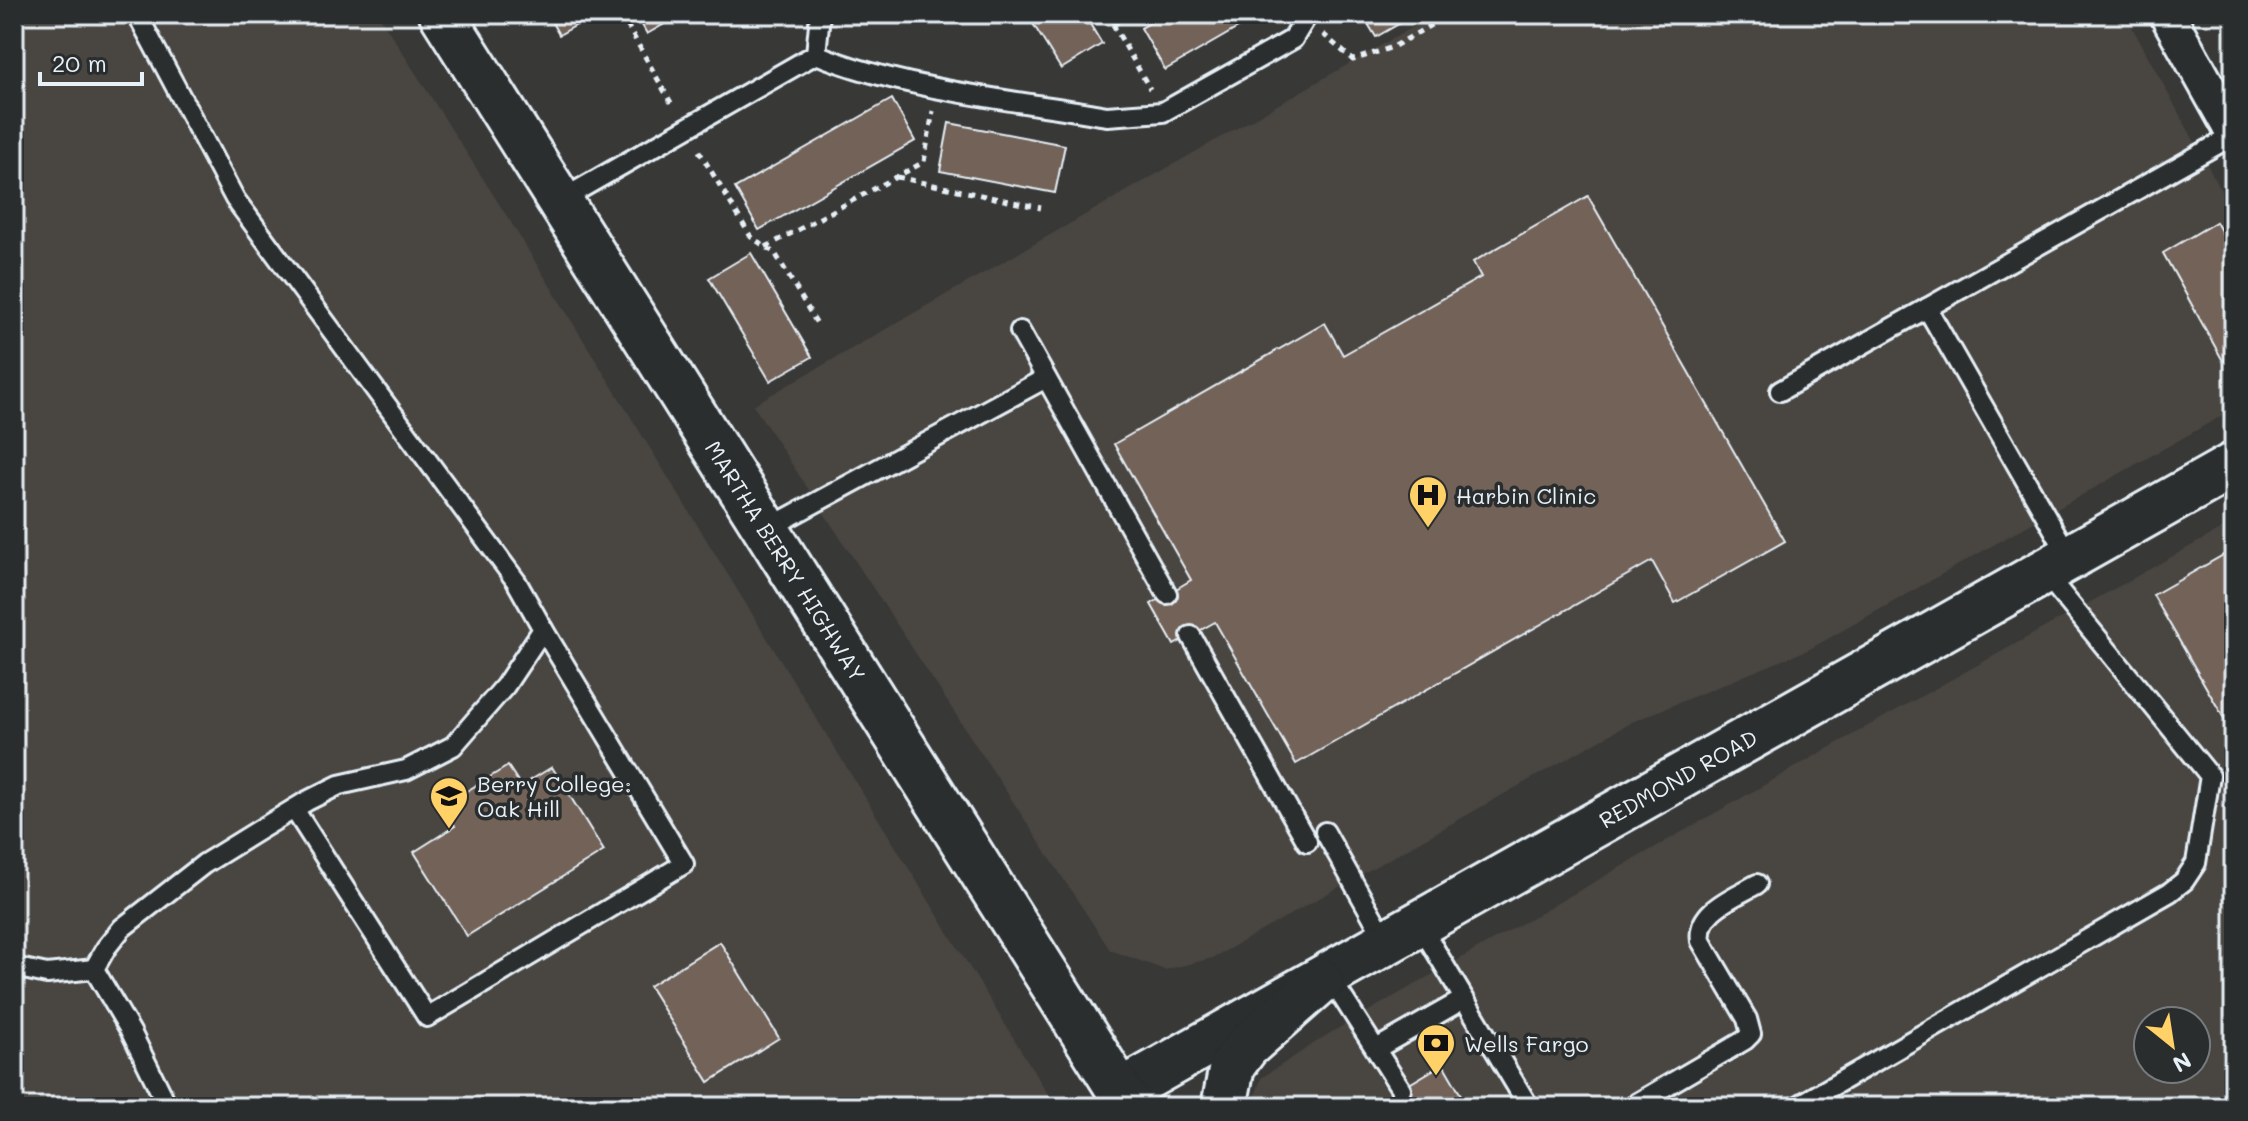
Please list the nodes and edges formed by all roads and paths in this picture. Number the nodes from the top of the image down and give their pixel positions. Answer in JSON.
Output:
{"nodes":[{"id":1,"x":137,"y":14,"type":"edge"},
{"id":2,"x":442,"y":14,"type":"edge"},
{"id":3,"x":621,"y":14,"type":"edge"},
{"id":4,"x":820,"y":14,"type":"edge"},
{"id":5,"x":1107,"y":14,"type":"edge"},
{"id":6,"x":1132,"y":14,"type":"edge"},
{"id":7,"x":1450,"y":14,"type":"edge"},
{"id":8,"x":2167,"y":14,"type":"edge"},
{"id":9,"x":1312,"y":21,"type":"edge"},
{"id":10,"x":1113,"y":25,"type":"junction"},
{"id":11,"x":816,"y":54,"type":"junction"},
{"id":12,"x":937,"y":87,"type":"junction"},
{"id":13,"x":1163,"y":112,"type":"junction"},
{"id":14,"x":685,"y":128,"type":"junction"},
{"id":15,"x":2234,"y":135,"type":"edge"},
{"id":16,"x":896,"y":177,"type":"junction"},
{"id":17,"x":559,"y":201,"type":"junction"},
{"id":18,"x":1041,"y":208,"type":"dead end"},
{"id":19,"x":766,"y":247,"type":"junction"},
{"id":20,"x":1927,"y":308,"type":"junction"},
{"id":21,"x":819,"y":327,"type":"dead end"},
{"id":22,"x":1020,"y":331,"type":"dead end"},
{"id":23,"x":1046,"y":378,"type":"junction"},
{"id":24,"x":1780,"y":391,"type":"dead end"},
{"id":25,"x":2234,"y":465,"type":"edge"},
{"id":26,"x":765,"y":530,"type":"junction"},
{"id":27,"x":2057,"y":565,"type":"junction"},
{"id":28,"x":1167,"y":594,"type":"dead end"},
{"id":29,"x":543,"y":629,"type":"junction"},
{"id":30,"x":1191,"y":636,"type":"dead end"},
{"id":31,"x":294,"y":809,"type":"junction"},
{"id":32,"x":1325,"y":832,"type":"dead end"},
{"id":33,"x":1307,"y":842,"type":"dead end"},
{"id":34,"x":1757,"y":884,"type":"dead end"},
{"id":35,"x":1404,"y":934,"type":"junction"},
{"id":36,"x":14,"y":967,"type":"edge"},
{"id":37,"x":94,"y":969,"type":"junction"},
{"id":38,"x":1325,"y":979,"type":"junction"},
{"id":39,"x":1464,"y":999,"type":"junction"},
{"id":40,"x":1376,"y":1049,"type":"junction"},
{"id":41,"x":1401,"y":1089,"type":"dead end"},
{"id":42,"x":1125,"y":1100,"type":"edge"},
{"id":43,"x":1637,"y":1103,"type":"dead end"},
{"id":44,"x":168,"y":1107,"type":"edge"},
{"id":45,"x":1224,"y":1107,"type":"edge"},
{"id":46,"x":1529,"y":1107,"type":"edge"},
{"id":47,"x":1796,"y":1107,"type":"edge"}],
"edges":[{"from":1,"to":29,"type":"lane"},
{"from":2,"to":17,"type":"main road","name":"MARTHA BERRY HIGHWAY"},
{"from":3,"to":14,"type":"path"},
{"from":4,"to":11,"type":"lane"},
{"from":5,"to":10,"type":"path"},
{"from":6,"to":10,"type":"path"},
{"from":7,"to":9,"type":"path"},
{"from":8,"to":15,"type":"street"},
{"from":9,"to":13,"type":"lane"},
{"from":10,"to":13,"type":"path"},
{"from":11,"to":12,"type":"lane"},
{"from":11,"to":14,"type":"lane"},
{"from":12,"to":13,"type":"lane"},
{"from":12,"to":16,"type":"path"},
{"from":14,"to":17,"type":"lane"},
{"from":14,"to":19,"type":"path"},
{"from":15,"to":20,"type":"lane"},
{"from":16,"to":18,"type":"path"},
{"from":16,"to":19,"type":"path"},
{"from":17,"to":26,"type":"main road","name":"MARTHA BERRY HIGHWAY"},
{"from":19,"to":21,"type":"path"},
{"from":20,"to":24,"type":"lane"},
{"from":20,"to":27,"type":"lane"},
{"from":22,"to":23,"type":"lane"},
{"from":23,"to":26,"type":"lane"},
{"from":23,"to":28,"type":"lane"},
{"from":25,"to":27,"type":"main road","name":"REDMOND ROAD"},
{"from":26,"to":42,"type":"main road","name":"MARTHA BERRY HIGHWAY"},
{"from":27,"to":35,"type":"main road","name":"REDMOND ROAD"},
{"from":27,"to":47,"type":"lane"},
{"from":29,"to":31,"type":"lane"},
{"from":29,"to":31,"type":"lane"},
{"from":30,"to":33,"type":"lane"},
{"from":31,"to":37,"type":"lane"},
{"from":32,"to":35,"type":"lane"},
{"from":34,"to":43,"type":"lane"},
{"from":35,"to":38,"type":"main road","name":"REDMOND ROAD"},
{"from":35,"to":39,"type":"lane"},
{"from":36,"to":37,"type":"lane"},
{"from":37,"to":44,"type":"lane"},
{"from":38,"to":40,"type":"lane"},
{"from":38,"to":42,"type":"main road","name":"REDMOND ROAD"},
{"from":38,"to":45,"type":"main road"},
{"from":39,"to":40,"type":"lane"},
{"from":39,"to":46,"type":"lane"},
{"from":40,"to":41,"type":"lane"}]}
